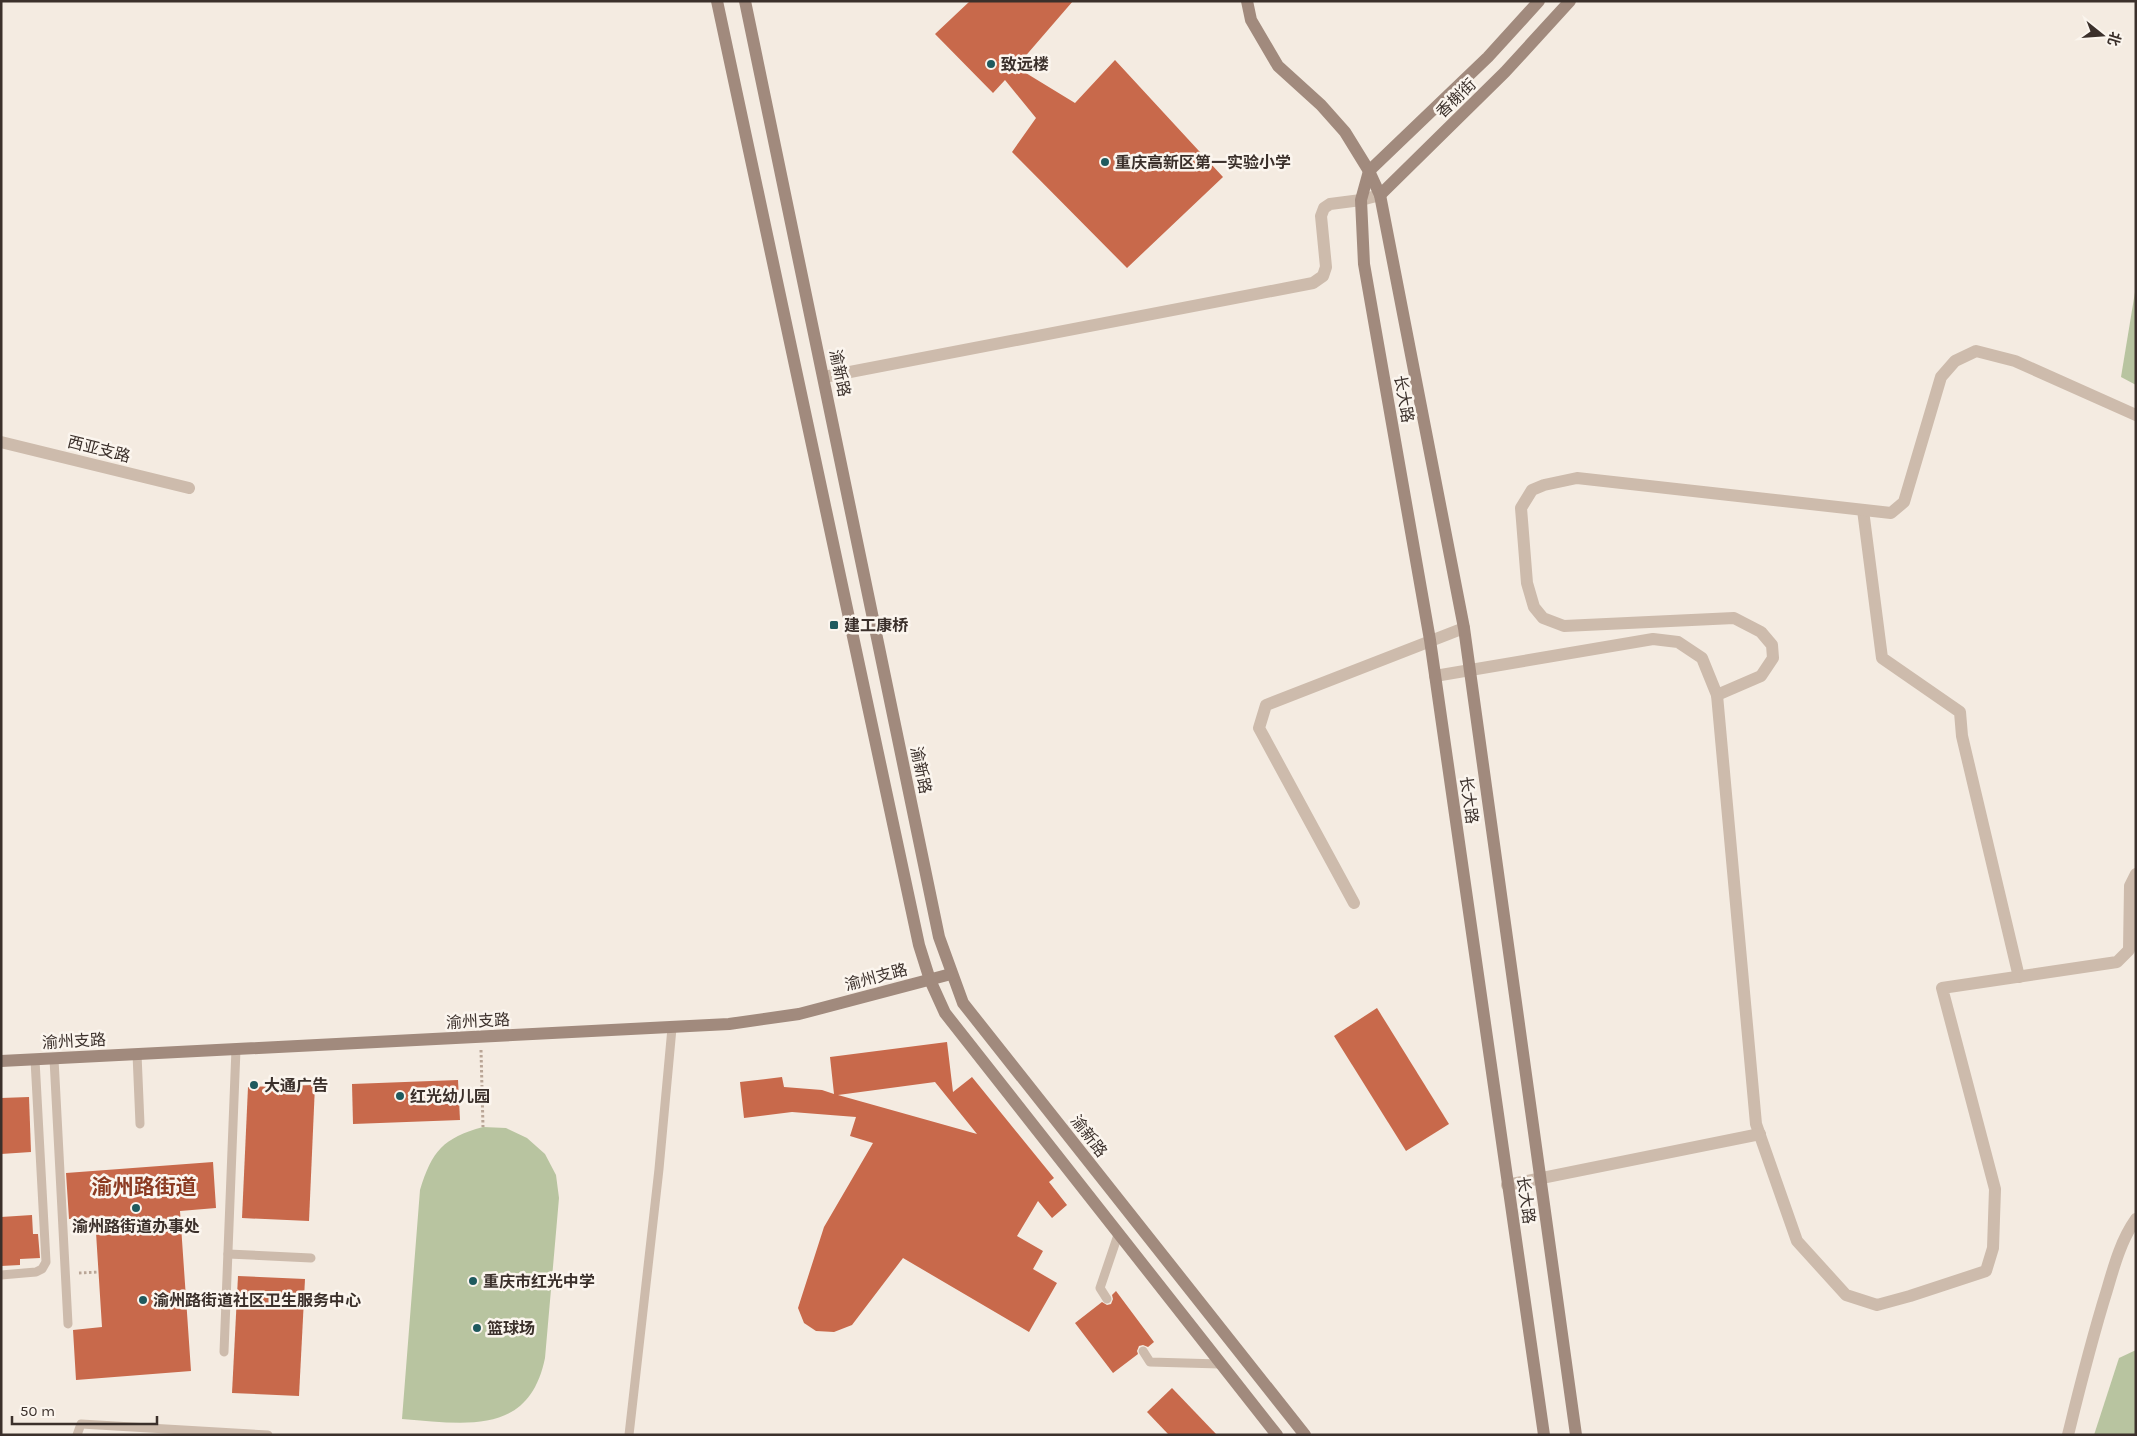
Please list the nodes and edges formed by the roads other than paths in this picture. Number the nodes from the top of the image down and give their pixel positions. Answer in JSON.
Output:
{"nodes":[{"id":1,"x":717,"y":1,"type":"edge"},
{"id":2,"x":745,"y":1,"type":"edge"},
{"id":3,"x":1247,"y":1,"type":"edge"},
{"id":4,"x":1539,"y":1,"type":"edge"},
{"id":5,"x":1570,"y":1,"type":"edge"},
{"id":6,"x":1369,"y":171,"type":"junction"},
{"id":7,"x":1380,"y":195,"type":"junction"},
{"id":8,"x":1361,"y":200,"type":"junction"},
{"id":9,"x":824,"y":377,"type":"junction"},
{"id":10,"x":2136,"y":416,"type":"edge"},
{"id":11,"x":1,"y":442,"type":"edge"},
{"id":12,"x":189,"y":488,"type":"dead end"},
{"id":13,"x":1863,"y":510,"type":"junction"},
{"id":14,"x":1464,"y":628,"type":"junction"},
{"id":15,"x":1430,"y":640,"type":"junction"},
{"id":16,"x":1470,"y":671,"type":"junction"},
{"id":17,"x":1435,"y":676,"type":"junction"},
{"id":18,"x":1717,"y":695,"type":"junction"},
{"id":19,"x":2136,"y":874,"type":"edge"},
{"id":20,"x":1354,"y":903,"type":"dead end"},
{"id":21,"x":951,"y":974,"type":"junction"},
{"id":22,"x":2019,"y":977,"type":"junction"},
{"id":23,"x":930,"y":980,"type":"junction"},
{"id":24,"x":672,"y":1028,"type":"junction"},
{"id":25,"x":236,"y":1049,"type":"junction"},
{"id":26,"x":137,"y":1054,"type":"junction"},
{"id":27,"x":54,"y":1059,"type":"junction"},
{"id":28,"x":35,"y":1060,"type":"junction"},
{"id":29,"x":1,"y":1061,"type":"edge"},
{"id":30,"x":140,"y":1124,"type":"dead end"},
{"id":31,"x":1760,"y":1134,"type":"junction"},
{"id":32,"x":1540,"y":1179,"type":"junction"},
{"id":33,"x":1507,"y":1186,"type":"junction"},
{"id":34,"x":2136,"y":1220,"type":"edge"},
{"id":35,"x":1118,"y":1235,"type":"junction"},
{"id":36,"x":228,"y":1254,"type":"junction"},
{"id":37,"x":311,"y":1258,"type":"dead end"},
{"id":38,"x":1,"y":1274,"type":"edge"},
{"id":39,"x":1107,"y":1298,"type":"dead end"},
{"id":40,"x":68,"y":1324,"type":"dead end"},
{"id":41,"x":1143,"y":1351,"type":"dead end"},
{"id":42,"x":224,"y":1352,"type":"dead end"},
{"id":43,"x":1220,"y":1364,"type":"junction"},
{"id":44,"x":217,"y":1434,"type":"edge"},
{"id":45,"x":77,"y":1435,"type":"edge"},
{"id":46,"x":268,"y":1435,"type":"edge"},
{"id":47,"x":629,"y":1435,"type":"edge"},
{"id":48,"x":1277,"y":1435,"type":"edge"},
{"id":49,"x":1305,"y":1435,"type":"edge"},
{"id":50,"x":1544,"y":1435,"type":"edge"},
{"id":51,"x":1576,"y":1435,"type":"edge"},
{"id":52,"x":2068,"y":1435,"type":"edge"}],
"edges":[{"from":1,"to":23,"type":"street"},
{"from":2,"to":9,"type":"street","name":"渝新路"},
{"from":3,"to":6,"type":"street"},
{"from":4,"to":6,"type":"street","name":"香榭街"},
{"from":5,"to":7,"type":"street","name":"香榭街"},
{"from":6,"to":7,"type":"street"},
{"from":6,"to":8,"type":"street","name":"长大路"},
{"from":7,"to":8,"type":"street"},
{"from":7,"to":14,"type":"street","name":"长大路"},
{"from":8,"to":9,"type":"street"},
{"from":8,"to":15,"type":"street","name":"长大路"},
{"from":9,"to":21,"type":"street","name":"渝新路"},
{"from":10,"to":13,"type":"street"},
{"from":11,"to":12,"type":"street","name":"西亚支路"},
{"from":13,"to":18,"type":"street"},
{"from":13,"to":22,"type":"street"},
{"from":14,"to":15,"type":"street"},
{"from":14,"to":16,"type":"street","name":"长大路"},
{"from":15,"to":17,"type":"street","name":"长大路"},
{"from":15,"to":20,"type":"street"},
{"from":16,"to":17,"type":"street"},
{"from":16,"to":18,"type":"street"},
{"from":16,"to":32,"type":"street","name":"长大路"},
{"from":17,"to":33,"type":"street","name":"长大路"},
{"from":18,"to":31,"type":"street"},
{"from":19,"to":22,"type":"street"},
{"from":21,"to":23,"type":"street","name":"渝州支路"},
{"from":21,"to":49,"type":"street","name":"渝新路"},
{"from":22,"to":31,"type":"street"},
{"from":23,"to":24,"type":"street","name":"渝州支路"},
{"from":23,"to":35,"type":"street"},
{"from":24,"to":25,"type":"street","name":"渝州支路"},
{"from":24,"to":47,"type":"lane"},
{"from":25,"to":26,"type":"street","name":"渝州支路"},
{"from":25,"to":36,"type":"lane"},
{"from":26,"to":27,"type":"street","name":"渝州支路"},
{"from":26,"to":30,"type":"lane"},
{"from":27,"to":28,"type":"street","name":"渝州支路"},
{"from":27,"to":40,"type":"lane"},
{"from":28,"to":29,"type":"street","name":"渝州支路"},
{"from":28,"to":38,"type":"lane"},
{"from":31,"to":32,"type":"street"},
{"from":32,"to":33,"type":"street"},
{"from":32,"to":51,"type":"street","name":"长大路"},
{"from":33,"to":50,"type":"street","name":"长大路"},
{"from":34,"to":52,"type":"street"},
{"from":35,"to":39,"type":"lane"},
{"from":35,"to":43,"type":"street"},
{"from":36,"to":37,"type":"lane"},
{"from":36,"to":42,"type":"lane"},
{"from":41,"to":43,"type":"lane"},
{"from":43,"to":48,"type":"street"},
{"from":44,"to":45,"type":"lane"},
{"from":44,"to":46,"type":"lane"}]}
